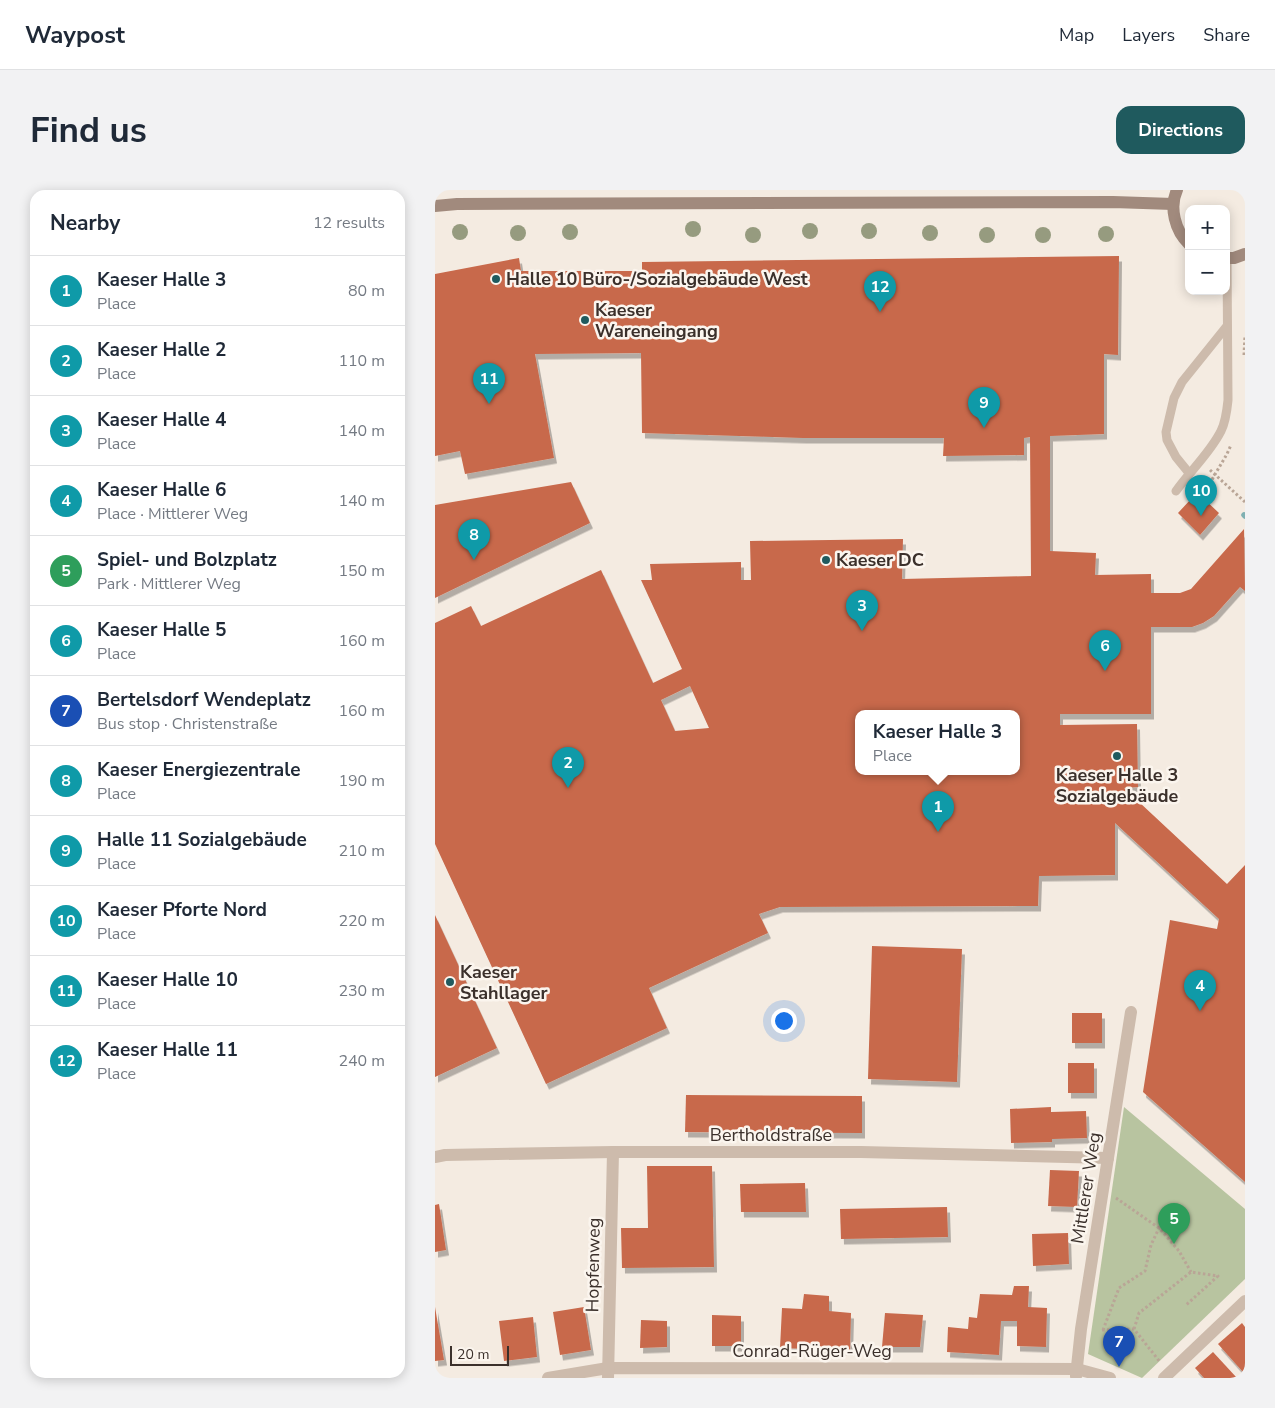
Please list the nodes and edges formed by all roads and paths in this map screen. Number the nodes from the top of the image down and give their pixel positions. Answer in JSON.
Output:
{"nodes":[{"id":1,"x":1177,"y":190,"type":"edge"},
{"id":2,"x":1173,"y":204,"type":"junction"},
{"id":3,"x":435,"y":206,"type":"edge"},
{"id":4,"x":1185,"y":238,"type":"edge"},
{"id":5,"x":1245,"y":254,"type":"edge"},
{"id":6,"x":1230,"y":258,"type":"edge"},
{"id":7,"x":1227,"y":295,"type":"edge"},
{"id":8,"x":1227,"y":326,"type":"junction"},
{"id":9,"x":1200,"y":462,"type":"junction"},
{"id":10,"x":1189,"y":473,"type":"junction"},
{"id":11,"x":1176,"y":491,"type":"dead end"},
{"id":12,"x":1245,"y":502,"type":"edge"},
{"id":13,"x":1131,"y":1012,"type":"dead end"},
{"id":14,"x":613,"y":1152,"type":"junction"},
{"id":15,"x":435,"y":1157,"type":"edge"},
{"id":16,"x":1108,"y":1158,"type":"junction"},
{"id":17,"x":1103,"y":1192,"type":"junction"},
{"id":18,"x":1159,"y":1228,"type":"junction"},
{"id":19,"x":1191,"y":1272,"type":"junction"},
{"id":20,"x":1245,"y":1301,"type":"edge"},
{"id":21,"x":1185,"y":1306,"type":"dead end"},
{"id":22,"x":1081,"y":1329,"type":"junction"},
{"id":23,"x":1103,"y":1330,"type":"junction"},
{"id":24,"x":1134,"y":1330,"type":"junction"},
{"id":25,"x":608,"y":1373,"type":"edge"},
{"id":26,"x":1076,"y":1374,"type":"edge"},
{"id":27,"x":1166,"y":1376,"type":"edge"},
{"id":28,"x":549,"y":1378,"type":"edge"},
{"id":29,"x":1110,"y":1378,"type":"edge"}],
"edges":[{"from":1,"to":2,"type":"main road"},
{"from":2,"to":3,"type":"main road"},
{"from":2,"to":4,"type":"main road"},
{"from":5,"to":6,"type":"main road"},
{"from":7,"to":8,"type":"lane"},
{"from":8,"to":9,"type":"lane"},
{"from":8,"to":10,"type":"lane"},
{"from":9,"to":10,"type":"lane"},
{"from":9,"to":12,"type":"path"},
{"from":10,"to":11,"type":"lane"},
{"from":13,"to":16,"type":"street","name":"Mittlerer Weg"},
{"from":14,"to":15,"type":"street","name":"Bertholdstraße"},
{"from":14,"to":16,"type":"street","name":"Bertholdstraße"},
{"from":14,"to":25,"type":"street","name":"Hopfenweg"},
{"from":16,"to":17,"type":"street","name":"Mittlerer Weg"},
{"from":17,"to":18,"type":"path"},
{"from":17,"to":22,"type":"street","name":"Mittlerer Weg"},
{"from":18,"to":19,"type":"path"},
{"from":18,"to":23,"type":"path"},
{"from":19,"to":21,"type":"path"},
{"from":19,"to":24,"type":"path"},
{"from":20,"to":27,"type":"street"},
{"from":22,"to":23,"type":"path"},
{"from":22,"to":26,"type":"street","name":"Mittlerer Weg"},
{"from":23,"to":24,"type":"path"},
{"from":24,"to":27,"type":"path"},
{"from":25,"to":26,"type":"street","name":"Conrad-Rüger-Weg"},
{"from":25,"to":28,"type":"street","name":"Conrad-Rüger-Weg"},
{"from":26,"to":29,"type":"street","name":"Conrad-Rüger-Weg"}]}
